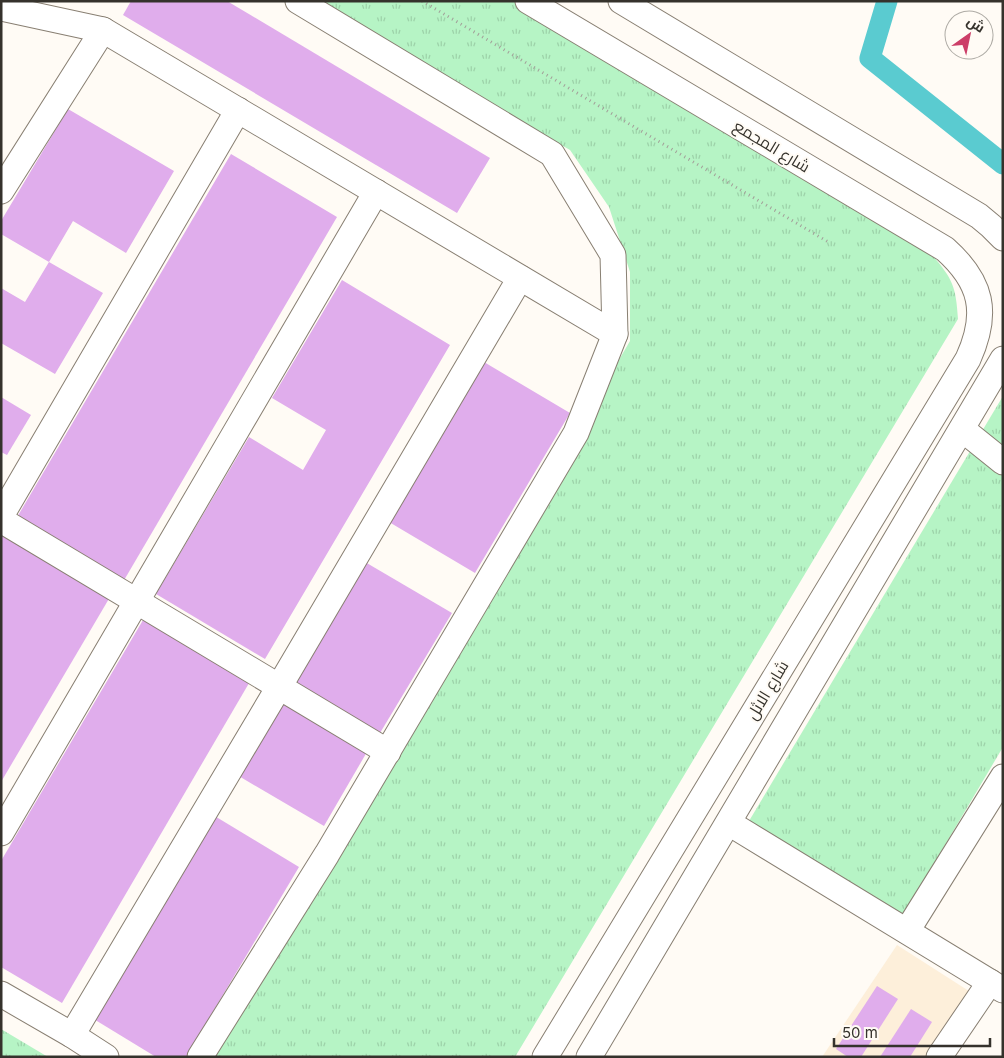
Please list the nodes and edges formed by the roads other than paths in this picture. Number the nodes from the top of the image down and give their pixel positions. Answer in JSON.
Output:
{"nodes":[{"id":1,"x":298,"y":1,"type":"edge"},
{"id":2,"x":528,"y":1,"type":"edge"},
{"id":3,"x":621,"y":1,"type":"edge"},
{"id":4,"x":6,"y":8,"type":"edge"},
{"id":5,"x":103,"y":30,"type":"junction"},
{"id":6,"x":238,"y":110,"type":"junction"},
{"id":7,"x":1,"y":192,"type":"edge"},
{"id":8,"x":376,"y":192,"type":"junction"},
{"id":9,"x":1003,"y":238,"type":"edge"},
{"id":10,"x":520,"y":278,"type":"junction"},
{"id":11,"x":980,"y":320,"type":"joint"},
{"id":12,"x":615,"y":334,"type":"junction"},
{"id":13,"x":1003,"y":360,"type":"edge"},
{"id":14,"x":962,"y":429,"type":"junction"},
{"id":15,"x":1003,"y":462,"type":"edge"},
{"id":16,"x":1,"y":516,"type":"edge"},
{"id":17,"x":1,"y":520,"type":"edge"},
{"id":18,"x":138,"y":602,"type":"junction"},
{"id":19,"x":279,"y":687,"type":"junction"},
{"id":20,"x":388,"y":752,"type":"junction"},
{"id":21,"x":1001,"y":781,"type":"edge"},
{"id":22,"x":729,"y":823,"type":"junction"},
{"id":23,"x":1,"y":834,"type":"edge"},
{"id":24,"x":907,"y":932,"type":"junction"},
{"id":25,"x":996,"y":986,"type":"edge"},
{"id":26,"x":1,"y":994,"type":"edge"},
{"id":27,"x":72,"y":1035,"type":"junction"},
{"id":28,"x":106,"y":1057,"type":"edge"},
{"id":29,"x":200,"y":1057,"type":"edge"},
{"id":30,"x":545,"y":1057,"type":"edge"},
{"id":31,"x":589,"y":1057,"type":"edge"},
{"id":32,"x":939,"y":1057,"type":"edge"}],
"edges":[{"from":1,"to":12,"type":"street"},
{"from":2,"to":11,"type":"street","name":"شارع المجمع"},
{"from":3,"to":9,"type":"street"},
{"from":4,"to":5,"type":"street"},
{"from":5,"to":6,"type":"street"},
{"from":5,"to":7,"type":"street"},
{"from":6,"to":8,"type":"street"},
{"from":6,"to":16,"type":"street"},
{"from":8,"to":10,"type":"street"},
{"from":8,"to":18,"type":"street"},
{"from":10,"to":12,"type":"street"},
{"from":10,"to":19,"type":"street"},
{"from":11,"to":30,"type":"street","name":"شارع الاثل"},
{"from":12,"to":20,"type":"street"},
{"from":13,"to":14,"type":"street"},
{"from":14,"to":15,"type":"street"},
{"from":14,"to":22,"type":"street"},
{"from":17,"to":18,"type":"street"},
{"from":18,"to":19,"type":"street"},
{"from":18,"to":23,"type":"street"},
{"from":19,"to":20,"type":"street"},
{"from":19,"to":27,"type":"street"},
{"from":20,"to":29,"type":"street"},
{"from":21,"to":24,"type":"street"},
{"from":22,"to":24,"type":"street"},
{"from":22,"to":31,"type":"street"},
{"from":24,"to":25,"type":"street"},
{"from":25,"to":32,"type":"street"},
{"from":26,"to":27,"type":"street"},
{"from":27,"to":28,"type":"street"}]}
